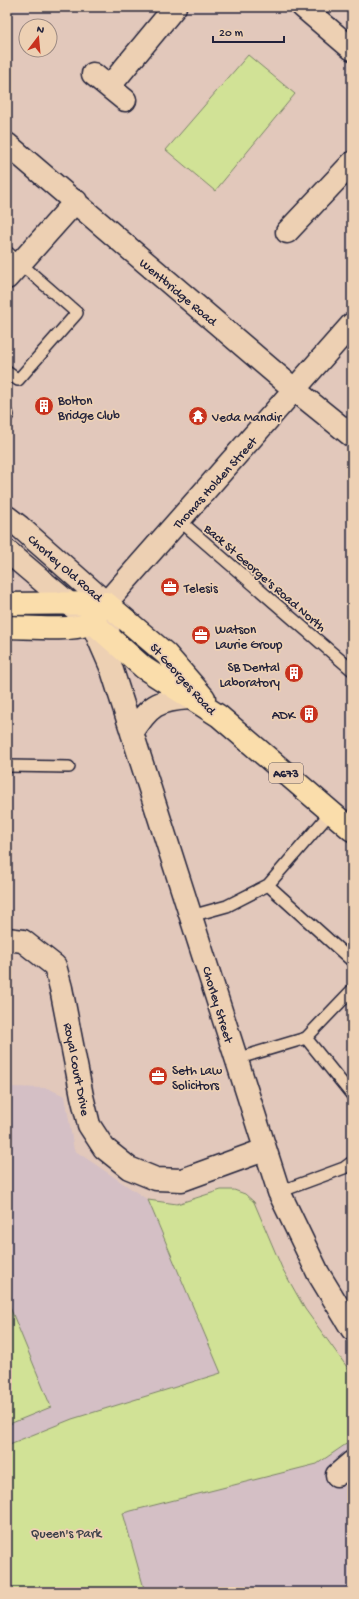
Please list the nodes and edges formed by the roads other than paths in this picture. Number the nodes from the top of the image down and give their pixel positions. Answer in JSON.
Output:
{"nodes":[{"id":1,"x":175,"y":7,"type":"edge"},
{"id":2,"x":303,"y":7,"type":"edge"},
{"id":3,"x":352,"y":49,"type":"edge"},
{"id":4,"x":125,"y":100,"type":"dead end"},
{"id":5,"x":7,"y":144,"type":"edge"},
{"id":6,"x":352,"y":163,"type":"edge"},
{"id":7,"x":76,"y":201,"type":"junction"},
{"id":8,"x":286,"y":232,"type":"dead end"},
{"id":9,"x":11,"y":264,"type":"edge"},
{"id":10,"x":352,"y":324,"type":"edge"},
{"id":11,"x":7,"y":372,"type":"edge"},
{"id":12,"x":295,"y":390,"type":"junction"},
{"id":13,"x":352,"y":436,"type":"edge"},
{"id":14,"x":7,"y":517,"type":"edge"},
{"id":15,"x":180,"y":520,"type":"junction"},
{"id":16,"x":7,"y":551,"type":"edge"},
{"id":17,"x":106,"y":603,"type":"junction"},
{"id":18,"x":7,"y":604,"type":"edge"},
{"id":19,"x":68,"y":604,"type":"junction"},
{"id":20,"x":91,"y":621,"type":"junction"},
{"id":21,"x":7,"y":627,"type":"edge"},
{"id":22,"x":109,"y":637,"type":"junction"},
{"id":23,"x":110,"y":667,"type":"junction"},
{"id":24,"x":352,"y":670,"type":"edge"},
{"id":25,"x":190,"y":698,"type":"junction"},
{"id":26,"x":219,"y":716,"type":"junction"},
{"id":27,"x":132,"y":733,"type":"junction"},
{"id":28,"x":7,"y":766,"type":"edge"},
{"id":29,"x":69,"y":767,"type":"dead end"},
{"id":30,"x":331,"y":812,"type":"junction"},
{"id":31,"x":352,"y":830,"type":"edge"},
{"id":32,"x":268,"y":885,"type":"junction"},
{"id":33,"x":191,"y":916,"type":"junction"},
{"id":34,"x":7,"y":939,"type":"edge"},
{"id":35,"x":352,"y":961,"type":"edge"},
{"id":36,"x":352,"y":990,"type":"edge"},
{"id":37,"x":306,"y":1038,"type":"junction"},
{"id":38,"x":236,"y":1059,"type":"junction"},
{"id":39,"x":350,"y":1089,"type":"edge"},
{"id":40,"x":264,"y":1150,"type":"junction"},
{"id":41,"x":352,"y":1162,"type":"edge"},
{"id":42,"x":279,"y":1192,"type":"junction"},
{"id":43,"x":352,"y":1329,"type":"edge"}],
"edges":[{"from":1,"to":4,"type":"street"},
{"from":2,"to":3,"type":"street"},
{"from":5,"to":7,"type":"street","name":"Wentbridge Road"},
{"from":6,"to":8,"type":"street"},
{"from":7,"to":9,"type":"street"},
{"from":7,"to":12,"type":"street","name":"Wentbridge Road"},
{"from":9,"to":11,"type":"lane"},
{"from":10,"to":12,"type":"street","name":"Thomas Holden Street"},
{"from":12,"to":13,"type":"street","name":"Wentbridge Road"},
{"from":12,"to":15,"type":"street","name":"Thomas Holden Street"},
{"from":14,"to":17,"type":"street","name":"Chorley Old Road"},
{"from":15,"to":17,"type":"street","name":"Thomas Holden Street"},
{"from":15,"to":24,"type":"lane","name":"Back St George's Road North"},
{"from":16,"to":19,"type":"street","name":"Chorley Old Road"},
{"from":17,"to":19,"type":"main road"},
{"from":17,"to":20,"type":"main road"},
{"from":17,"to":22,"type":"street","name":"Chorley Street"},
{"from":17,"to":26,"type":"main road","name":"St Georges Road","number":"A673"},
{"from":18,"to":19,"type":"main road"},
{"from":19,"to":20,"type":"street","name":"Chorley Old Road"},
{"from":20,"to":21,"type":"main road"},
{"from":20,"to":22,"type":"main road","name":"St Georges Road","number":"A673"},
{"from":20,"to":23,"type":"street","name":"Chorley Street"},
{"from":22,"to":23,"type":"street","name":"Chorley Street"},
{"from":22,"to":25,"type":"main road","name":"St Georges Road","number":"A673"},
{"from":23,"to":27,"type":"street","name":"Chorley Street"},
{"from":25,"to":26,"type":"main road","name":"St Georges Road","number":"A673"},
{"from":25,"to":27,"type":"street"},
{"from":26,"to":30,"type":"main road","name":"St Georges Road","number":"A673"},
{"from":27,"to":33,"type":"street","name":"Chorley Street"},
{"from":28,"to":29,"type":"lane"},
{"from":30,"to":31,"type":"main road","name":"St Georges Road","number":"A673"},
{"from":30,"to":32,"type":"lane"},
{"from":32,"to":33,"type":"lane"},
{"from":32,"to":35,"type":"lane"},
{"from":33,"to":38,"type":"street","name":"Chorley Street"},
{"from":34,"to":40,"type":"street","name":"Royal Court Drive"},
{"from":36,"to":37,"type":"lane"},
{"from":37,"to":38,"type":"lane"},
{"from":37,"to":39,"type":"lane"},
{"from":38,"to":40,"type":"street","name":"Chorley Street"},
{"from":40,"to":42,"type":"street","name":"Chorley Street"},
{"from":41,"to":42,"type":"lane"},
{"from":42,"to":43,"type":"street","name":"Chorley Street"}]}
